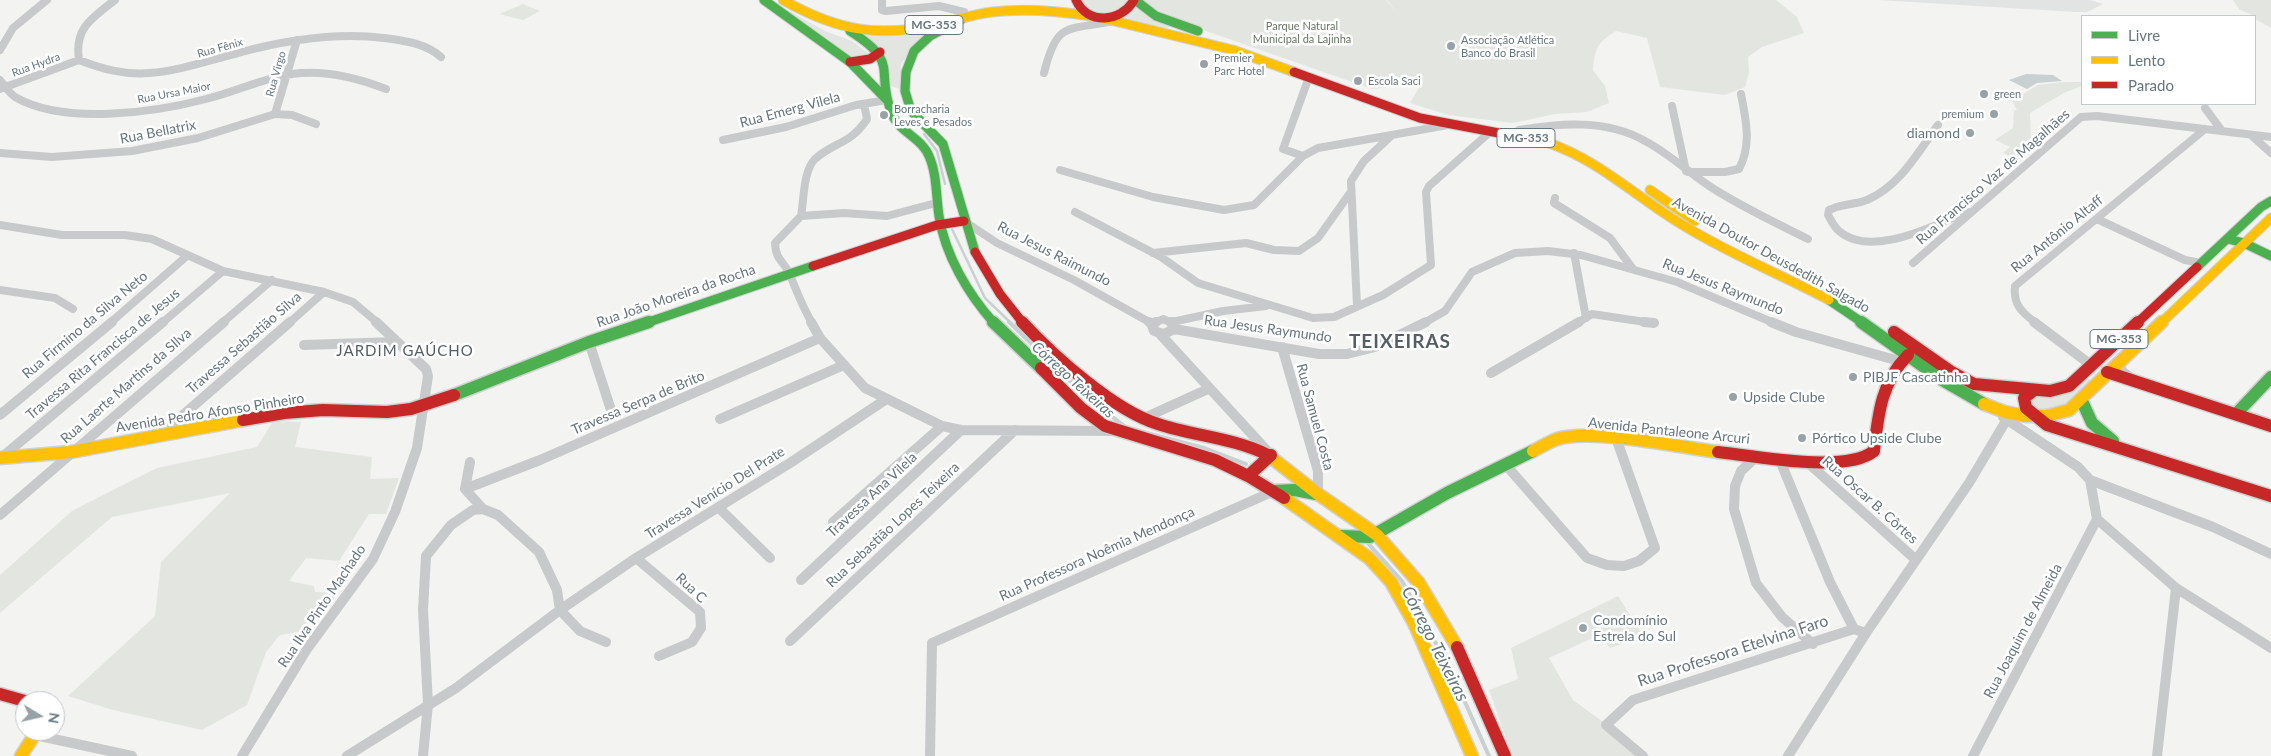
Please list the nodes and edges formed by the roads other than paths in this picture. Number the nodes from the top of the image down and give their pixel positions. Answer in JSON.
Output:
{"nodes":[{"id":1,"x":47,"y":0,"type":"edge"},
{"id":2,"x":115,"y":0,"type":"edge"},
{"id":3,"x":764,"y":0,"type":"edge"},
{"id":4,"x":783,"y":0,"type":"edge"},
{"id":5,"x":802,"y":0,"type":"edge"},
{"id":6,"x":882,"y":0,"type":"edge"},
{"id":7,"x":1070,"y":0,"type":"edge"},
{"id":8,"x":1076,"y":0,"type":"edge"},
{"id":9,"x":1134,"y":0,"type":"edge"},
{"id":10,"x":968,"y":14,"type":"junction"},
{"id":11,"x":1102,"y":18,"type":"junction"},
{"id":12,"x":1177,"y":24,"type":"junction"},
{"id":13,"x":850,"y":31,"type":"junction"},
{"id":14,"x":1162,"y":32,"type":"junction"},
{"id":15,"x":297,"y":40,"type":"junction"},
{"id":16,"x":0,"y":50,"type":"edge"},
{"id":17,"x":880,"y":52,"type":"junction"},
{"id":18,"x":441,"y":57,"type":"dead end"},
{"id":19,"x":80,"y":60,"type":"junction"},
{"id":20,"x":850,"y":62,"type":"junction"},
{"id":21,"x":1044,"y":73,"type":"dead end"},
{"id":22,"x":286,"y":75,"type":"junction"},
{"id":23,"x":1308,"y":77,"type":"junction"},
{"id":24,"x":1,"y":85,"type":"edge"},
{"id":25,"x":386,"y":88,"type":"dead end"},
{"id":26,"x":887,"y":94,"type":"junction"},
{"id":27,"x":1741,"y":94,"type":"dead end"},
{"id":28,"x":864,"y":104,"type":"junction"},
{"id":29,"x":1672,"y":106,"type":"dead end"},
{"id":30,"x":2205,"y":108,"type":"dead end"},
{"id":31,"x":275,"y":114,"type":"junction"},
{"id":32,"x":1420,"y":118,"type":"junction"},
{"id":33,"x":923,"y":123,"type":"junction"},
{"id":34,"x":316,"y":124,"type":"dead end"},
{"id":35,"x":1448,"y":125,"type":"junction"},
{"id":36,"x":1938,"y":125,"type":"dead end"},
{"id":37,"x":2205,"y":129,"type":"junction"},
{"id":38,"x":1519,"y":130,"type":"junction"},
{"id":39,"x":1423,"y":131,"type":"junction"},
{"id":40,"x":2222,"y":131,"type":"junction"},
{"id":41,"x":1490,"y":132,"type":"junction"},
{"id":42,"x":2251,"y":135,"type":"junction"},
{"id":43,"x":1390,"y":137,"type":"junction"},
{"id":44,"x":2271,"y":137,"type":"edge"},
{"id":45,"x":723,"y":140,"type":"dead end"},
{"id":46,"x":2271,"y":152,"type":"edge"},
{"id":47,"x":0,"y":153,"type":"edge"},
{"id":48,"x":1303,"y":156,"type":"junction"},
{"id":49,"x":1060,"y":170,"type":"dead end"},
{"id":50,"x":1687,"y":172,"type":"junction"},
{"id":51,"x":1350,"y":193,"type":"junction"},
{"id":52,"x":957,"y":198,"type":"junction"},
{"id":53,"x":1555,"y":198,"type":"dead end"},
{"id":54,"x":2271,"y":201,"type":"edge"},
{"id":55,"x":936,"y":203,"type":"junction"},
{"id":56,"x":1974,"y":210,"type":"junction"},
{"id":57,"x":1075,"y":212,"type":"dead end"},
{"id":58,"x":801,"y":216,"type":"junction"},
{"id":59,"x":2271,"y":218,"type":"edge"},
{"id":60,"x":2097,"y":219,"type":"junction"},
{"id":61,"x":964,"y":221,"type":"junction"},
{"id":62,"x":0,"y":225,"type":"edge"},
{"id":63,"x":941,"y":225,"type":"junction"},
{"id":64,"x":1808,"y":239,"type":"dead end"},
{"id":65,"x":2228,"y":239,"type":"junction"},
{"id":66,"x":2244,"y":243,"type":"junction"},
{"id":67,"x":1152,"y":253,"type":"junction"},
{"id":68,"x":1574,"y":253,"type":"junction"},
{"id":69,"x":188,"y":255,"type":"junction"},
{"id":70,"x":2271,"y":256,"type":"edge"},
{"id":71,"x":1913,"y":263,"type":"dead end"},
{"id":72,"x":2198,"y":266,"type":"junction"},
{"id":73,"x":1634,"y":269,"type":"junction"},
{"id":74,"x":223,"y":271,"type":"junction"},
{"id":75,"x":789,"y":273,"type":"junction"},
{"id":76,"x":272,"y":280,"type":"junction"},
{"id":77,"x":0,"y":290,"type":"edge"},
{"id":78,"x":324,"y":292,"type":"junction"},
{"id":79,"x":1274,"y":305,"type":"junction"},
{"id":80,"x":1357,"y":306,"type":"junction"},
{"id":81,"x":73,"y":309,"type":"dead end"},
{"id":82,"x":1586,"y":318,"type":"junction"},
{"id":83,"x":1654,"y":323,"type":"dead end"},
{"id":84,"x":1153,"y":324,"type":"junction"},
{"id":85,"x":1173,"y":326,"type":"junction"},
{"id":86,"x":1160,"y":334,"type":"junction"},
{"id":87,"x":820,"y":338,"type":"junction"},
{"id":88,"x":396,"y":342,"type":"junction"},
{"id":89,"x":588,"y":342,"type":"junction"},
{"id":90,"x":304,"y":344,"type":"dead end"},
{"id":91,"x":1282,"y":347,"type":"junction"},
{"id":92,"x":1904,"y":358,"type":"junction"},
{"id":93,"x":2117,"y":362,"type":"junction"},
{"id":94,"x":844,"y":365,"type":"junction"},
{"id":95,"x":2091,"y":365,"type":"junction"},
{"id":96,"x":2107,"y":372,"type":"junction"},
{"id":97,"x":1491,"y":373,"type":"dead end"},
{"id":98,"x":2271,"y":377,"type":"edge"},
{"id":99,"x":2139,"y":383,"type":"junction"},
{"id":100,"x":1208,"y":388,"type":"junction"},
{"id":101,"x":2020,"y":390,"type":"junction"},
{"id":102,"x":2033,"y":391,"type":"junction"},
{"id":103,"x":2081,"y":399,"type":"junction"},
{"id":104,"x":885,"y":400,"type":"junction"},
{"id":105,"x":424,"y":406,"type":"junction"},
{"id":106,"x":610,"y":410,"type":"dead end"},
{"id":107,"x":0,"y":414,"type":"edge"},
{"id":108,"x":2236,"y":414,"type":"junction"},
{"id":109,"x":2008,"y":417,"type":"junction"},
{"id":110,"x":720,"y":419,"type":"dead end"},
{"id":111,"x":1142,"y":419,"type":"junction"},
{"id":112,"x":2037,"y":419,"type":"junction"},
{"id":113,"x":942,"y":426,"type":"junction"},
{"id":114,"x":2271,"y":426,"type":"edge"},
{"id":115,"x":961,"y":430,"type":"junction"},
{"id":116,"x":1015,"y":430,"type":"junction"},
{"id":117,"x":1120,"y":431,"type":"junction"},
{"id":118,"x":160,"y":435,"type":"junction"},
{"id":119,"x":1616,"y":438,"type":"junction"},
{"id":120,"x":2126,"y":449,"type":"junction"},
{"id":121,"x":71,"y":452,"type":"junction"},
{"id":122,"x":1271,"y":455,"type":"junction"},
{"id":123,"x":1757,"y":456,"type":"junction"},
{"id":124,"x":0,"y":458,"type":"edge"},
{"id":125,"x":1779,"y":458,"type":"junction"},
{"id":126,"x":1806,"y":461,"type":"junction"},
{"id":127,"x":470,"y":462,"type":"dead end"},
{"id":128,"x":1505,"y":464,"type":"junction"},
{"id":129,"x":1248,"y":476,"type":"junction"},
{"id":130,"x":2090,"y":480,"type":"junction"},
{"id":131,"x":465,"y":489,"type":"junction"},
{"id":132,"x":1274,"y":491,"type":"junction"},
{"id":133,"x":1318,"y":494,"type":"junction"},
{"id":134,"x":2271,"y":496,"type":"edge"},
{"id":135,"x":718,"y":507,"type":"junction"},
{"id":136,"x":478,"y":510,"type":"junction"},
{"id":137,"x":0,"y":515,"type":"edge"},
{"id":138,"x":2097,"y":519,"type":"junction"},
{"id":139,"x":833,"y":522,"type":"dead end"},
{"id":140,"x":1376,"y":533,"type":"junction"},
{"id":141,"x":1340,"y":536,"type":"junction"},
{"id":142,"x":2271,"y":554,"type":"edge"},
{"id":143,"x":636,"y":558,"type":"junction"},
{"id":144,"x":770,"y":558,"type":"dead end"},
{"id":145,"x":1915,"y":559,"type":"junction"},
{"id":146,"x":801,"y":580,"type":"dead end"},
{"id":147,"x":2176,"y":588,"type":"junction"},
{"id":148,"x":560,"y":610,"type":"junction"},
{"id":149,"x":1854,"y":629,"type":"junction"},
{"id":150,"x":1866,"y":633,"type":"junction"},
{"id":151,"x":790,"y":641,"type":"dead end"},
{"id":152,"x":606,"y":642,"type":"dead end"},
{"id":153,"x":1813,"y":644,"type":"junction"},
{"id":154,"x":2271,"y":648,"type":"edge"},
{"id":155,"x":658,"y":656,"type":"dead end"},
{"id":156,"x":0,"y":694,"type":"edge"},
{"id":157,"x":15,"y":699,"type":"edge"},
{"id":158,"x":428,"y":704,"type":"junction"},
{"id":159,"x":65,"y":740,"type":"edge"},
{"id":160,"x":31,"y":741,"type":"edge"},
{"id":161,"x":21,"y":756,"type":"edge"},
{"id":162,"x":132,"y":756,"type":"edge"},
{"id":163,"x":242,"y":756,"type":"edge"},
{"id":164,"x":347,"y":756,"type":"edge"},
{"id":165,"x":422,"y":756,"type":"edge"},
{"id":166,"x":930,"y":756,"type":"edge"},
{"id":167,"x":1472,"y":756,"type":"edge"},
{"id":168,"x":1505,"y":756,"type":"edge"},
{"id":169,"x":1643,"y":756,"type":"edge"},
{"id":170,"x":1788,"y":756,"type":"edge"},
{"id":171,"x":1973,"y":756,"type":"edge"},
{"id":172,"x":2157,"y":756,"type":"edge"}],
"edges":[{"from":1,"to":16,"type":"street"},
{"from":2,"to":19,"type":"street"},
{"from":3,"to":20,"type":"main road"},
{"from":4,"to":13,"type":"main road","number":"MG-353"},
{"from":5,"to":10,"type":"main road","number":"MG-353"},
{"from":6,"to":10,"type":"street"},
{"from":7,"to":10,"type":"main road","number":"MG-353"},
{"from":8,"to":11,"type":"main road"},
{"from":9,"to":11,"type":"main road","number":"MG-353"},
{"from":9,"to":12,"type":"main road","name":"Avenida Doutor Deusdedith Salgado","number":"MG-353"},
{"from":10,"to":11,"type":"main road","number":"MG-353"},
{"from":10,"to":13,"type":"main road","number":"MG-353"},
{"from":10,"to":33,"type":"main road"},
{"from":11,"to":14,"type":"main road","name":"Avenida Doutor Deusdedith Salgado","number":"MG-353"},
{"from":11,"to":21,"type":"street","name":"Avenida Doutor Deusdedith Salgado"},
{"from":12,"to":14,"type":"main road"},
{"from":12,"to":38,"type":"main road","name":"Avenida Doutor Deusdedith Salgado","number":"MG-353"},
{"from":13,"to":17,"type":"main road"},
{"from":14,"to":23,"type":"main road","name":"Avenida Doutor Deusdedith Salgado","number":"MG-353"},
{"from":15,"to":18,"type":"street","name":"Rua Fênix"},
{"from":15,"to":19,"type":"street","name":"Rua Fênix"},
{"from":15,"to":22,"type":"street","name":"Rua Virgo"},
{"from":17,"to":20,"type":"main road"},
{"from":17,"to":26,"type":"main road"},
{"from":19,"to":24,"type":"street","name":"Rua Hydra"},
{"from":20,"to":26,"type":"main road"},
{"from":22,"to":24,"type":"street","name":"Rua Ursa Maior"},
{"from":22,"to":25,"type":"street","name":"Rua Ursa Maior"},
{"from":22,"to":31,"type":"street","name":"Rua Virgo"},
{"from":23,"to":32,"type":"main road","name":"Avenida Doutor Deusdedith Salgado","number":"MG-353"},
{"from":23,"to":48,"type":"street"},
{"from":26,"to":28,"type":"street","name":"Rua Emerg Vilela"},
{"from":26,"to":33,"type":"main road"},
{"from":26,"to":55,"type":"main road"},
{"from":27,"to":50,"type":"street"},
{"from":28,"to":45,"type":"street","name":"Rua Emerg Vilela"},
{"from":28,"to":58,"type":"street"},
{"from":29,"to":50,"type":"street"},
{"from":30,"to":40,"type":"street"},
{"from":31,"to":34,"type":"street","name":"Rua Bellatrix"},
{"from":31,"to":47,"type":"street","name":"Rua Bellatrix"},
{"from":32,"to":35,"type":"main road","name":"Avenida Doutor Deusdedith Salgado","number":"MG-353"},
{"from":32,"to":39,"type":"street"},
{"from":33,"to":52,"type":"main road"},
{"from":35,"to":39,"type":"street"},
{"from":35,"to":41,"type":"main road","name":"Avenida Doutor Deusdedith Salgado","number":"MG-353"},
{"from":36,"to":56,"type":"street"},
{"from":37,"to":40,"type":"street","name":"Rua Francisco Vaz de Magalhães"},
{"from":37,"to":56,"type":"street","name":"Rua Francisco Vaz de Magalhães"},
{"from":37,"to":60,"type":"street","name":"Rua Antônio Altaff"},
{"from":38,"to":50,"type":"street"},
{"from":38,"to":101,"type":"main road","name":"Avenida Doutor Deusdedith Salgado","number":"MG-353"},
{"from":39,"to":43,"type":"street"},
{"from":40,"to":42,"type":"street","name":"Rua Francisco Vaz de Magalhães"},
{"from":41,"to":80,"type":"street"},
{"from":41,"to":92,"type":"main road","name":"Avenida Doutor Deusdedith Salgado","number":"MG-353"},
{"from":42,"to":44,"type":"street","name":"Rua Francisco Vaz de Magalhães"},
{"from":42,"to":46,"type":"street"},
{"from":43,"to":48,"type":"street"},
{"from":43,"to":51,"type":"street"},
{"from":48,"to":49,"type":"street"},
{"from":50,"to":64,"type":"street"},
{"from":51,"to":67,"type":"street"},
{"from":51,"to":80,"type":"street"},
{"from":52,"to":55,"type":"main road"},
{"from":52,"to":61,"type":"main road"},
{"from":53,"to":73,"type":"street"},
{"from":54,"to":65,"type":"main road","number":"MG-353"},
{"from":55,"to":58,"type":"street"},
{"from":55,"to":63,"type":"main road"},
{"from":56,"to":71,"type":"street","name":"Rua Francisco Vaz de Magalhães"},
{"from":57,"to":67,"type":"street"},
{"from":58,"to":75,"type":"street"},
{"from":59,"to":66,"type":"main road","number":"MG-353"},
{"from":60,"to":72,"type":"street"},
{"from":60,"to":95,"type":"street","name":"Rua Antônio Altaff"},
{"from":61,"to":63,"type":"main road"},
{"from":61,"to":84,"type":"street","name":"Rua Jesus Raimundo"},
{"from":61,"to":111,"type":"main road"},
{"from":62,"to":69,"type":"street"},
{"from":63,"to":75,"type":"main road","name":"Rua João Moreira da Rocha"},
{"from":63,"to":117,"type":"main road"},
{"from":65,"to":66,"type":"main road"},
{"from":65,"to":72,"type":"main road","number":"MG-353"},
{"from":66,"to":70,"type":"main road"},
{"from":66,"to":93,"type":"main road","number":"MG-353"},
{"from":67,"to":79,"type":"street"},
{"from":68,"to":73,"type":"street","name":"Rua Jesus Raymundo"},
{"from":68,"to":82,"type":"street"},
{"from":68,"to":91,"type":"street","name":"Rua Jesus Raymundo"},
{"from":69,"to":74,"type":"street"},
{"from":69,"to":107,"type":"street","name":"Rua Firmino da Silva Neto"},
{"from":72,"to":95,"type":"main road","number":"MG-353"},
{"from":73,"to":92,"type":"street","name":"Rua Jesus Raymundo"},
{"from":74,"to":76,"type":"street"},
{"from":74,"to":124,"type":"street","name":"Travessa Rita Francisca de Jesus"},
{"from":75,"to":87,"type":"street"},
{"from":75,"to":89,"type":"main road","name":"Rua João Moreira da Rocha"},
{"from":76,"to":78,"type":"street"},
{"from":76,"to":121,"type":"street","name":"Rua Laerte Martins da SIlva"},
{"from":77,"to":81,"type":"street"},
{"from":78,"to":88,"type":"street"},
{"from":78,"to":118,"type":"street","name":"Travessa Sebastião Silva"},
{"from":79,"to":80,"type":"street"},
{"from":79,"to":85,"type":"street"},
{"from":82,"to":83,"type":"street"},
{"from":82,"to":97,"type":"street"},
{"from":84,"to":85,"type":"street"},
{"from":84,"to":86,"type":"street"},
{"from":85,"to":86,"type":"street"},
{"from":85,"to":91,"type":"street","name":"Rua Jesus Raymundo"},
{"from":86,"to":100,"type":"street"},
{"from":87,"to":94,"type":"street"},
{"from":87,"to":131,"type":"street","name":"Travessa Serpa de Brito"},
{"from":88,"to":90,"type":"street"},
{"from":88,"to":105,"type":"street"},
{"from":89,"to":105,"type":"main road","name":"Rua João Moreira da Rocha"},
{"from":89,"to":106,"type":"street"},
{"from":91,"to":133,"type":"street","name":"Rua Samuel Costa"},
{"from":92,"to":101,"type":"main road"},
{"from":92,"to":109,"type":"main road","name":"Avenida Doutor Deusdedith Salgado","number":"MG-353"},
{"from":92,"to":126,"type":"main road","name":"Avenida Pantaleone Arcuri"},
{"from":93,"to":96,"type":"main road","number":"MG-353"},
{"from":93,"to":99,"type":"street"},
{"from":94,"to":104,"type":"street"},
{"from":94,"to":110,"type":"street"},
{"from":95,"to":102,"type":"main road","number":"MG-353"},
{"from":96,"to":99,"type":"main road"},
{"from":96,"to":103,"type":"main road","number":"MG-353"},
{"from":98,"to":108,"type":"main road"},
{"from":99,"to":108,"type":"main road"},
{"from":100,"to":111,"type":"street"},
{"from":100,"to":122,"type":"street"},
{"from":101,"to":102,"type":"main road","number":"MG-353"},
{"from":102,"to":112,"type":"main road"},
{"from":103,"to":112,"type":"main road","number":"MG-353"},
{"from":103,"to":120,"type":"main road"},
{"from":104,"to":113,"type":"street"},
{"from":104,"to":135,"type":"street","name":"Travessa Venício Del Prate"},
{"from":105,"to":118,"type":"main road","name":"Avenida Pedro Afonso Pinheiro"},
{"from":105,"to":163,"type":"street","name":"Rua Ilva Pinto Machado"},
{"from":108,"to":114,"type":"main road"},
{"from":109,"to":112,"type":"main road","name":"Avenida Doutor Deusdedith Salgado","number":"MG-353"},
{"from":109,"to":130,"type":"street"},
{"from":109,"to":145,"type":"street"},
{"from":111,"to":122,"type":"main road"},
{"from":112,"to":120,"type":"main road"},
{"from":113,"to":115,"type":"street"},
{"from":113,"to":139,"type":"street"},
{"from":115,"to":116,"type":"street"},
{"from":115,"to":146,"type":"street","name":"Travessa Ana Vilela"},
{"from":116,"to":117,"type":"street"},
{"from":116,"to":151,"type":"street","name":"Rua Sebastião Lopes Teixeira"},
{"from":117,"to":129,"type":"main road"},
{"from":118,"to":121,"type":"main road","name":"Avenida Pedro Afonso Pinheiro"},
{"from":119,"to":123,"type":"main road","name":"Avenida Pantaleone Arcuri"},
{"from":119,"to":128,"type":"main road","name":"Avenida Pantaleone Arcuri"},
{"from":119,"to":128,"type":"street"},
{"from":120,"to":134,"type":"main road"},
{"from":121,"to":124,"type":"main road","name":"Avenida Pedro Afonso Pinheiro"},
{"from":121,"to":137,"type":"street","name":"Rua Laerte Martins da SIlva"},
{"from":122,"to":129,"type":"main road"},
{"from":122,"to":133,"type":"main road"},
{"from":123,"to":125,"type":"main road","name":"Avenida Pantaleone Arcuri"},
{"from":123,"to":153,"type":"street"},
{"from":125,"to":126,"type":"main road","name":"Avenida Pantaleone Arcuri"},
{"from":125,"to":149,"type":"street"},
{"from":126,"to":145,"type":"street","name":"Rua Oscar B. Côrtes"},
{"from":127,"to":131,"type":"street"},
{"from":128,"to":140,"type":"main road","name":"Avenida Pantaleone Arcuri"},
{"from":129,"to":132,"type":"main road"},
{"from":130,"to":138,"type":"street"},
{"from":130,"to":142,"type":"street"},
{"from":131,"to":136,"type":"street"},
{"from":132,"to":133,"type":"main road"},
{"from":132,"to":141,"type":"main road"},
{"from":132,"to":166,"type":"street","name":"Rua Professora Noêmia Mendonça"},
{"from":133,"to":140,"type":"main road"},
{"from":135,"to":143,"type":"street","name":"Travessa Venício Del Prate"},
{"from":135,"to":144,"type":"street"},
{"from":136,"to":148,"type":"street"},
{"from":136,"to":158,"type":"street"},
{"from":138,"to":147,"type":"street"},
{"from":138,"to":171,"type":"street","name":"Rua Joaquim de Almeida"},
{"from":140,"to":141,"type":"main road"},
{"from":140,"to":168,"type":"main road"},
{"from":141,"to":167,"type":"main road"},
{"from":143,"to":148,"type":"street","name":"Travessa Venício Del Prate"},
{"from":143,"to":155,"type":"street","name":"Rua C"},
{"from":145,"to":150,"type":"street"},
{"from":147,"to":154,"type":"street"},
{"from":147,"to":172,"type":"street"},
{"from":148,"to":152,"type":"street"},
{"from":148,"to":158,"type":"street"},
{"from":149,"to":150,"type":"street"},
{"from":149,"to":153,"type":"street","name":"Rua Professora Etelvina Faro"},
{"from":150,"to":170,"type":"street"},
{"from":153,"to":169,"type":"street","name":"Rua Professora Etelvina Faro"},
{"from":156,"to":157,"type":"main road"},
{"from":158,"to":164,"type":"street"},
{"from":158,"to":165,"type":"street"},
{"from":159,"to":162,"type":"street"},
{"from":160,"to":161,"type":"main road"}]}
